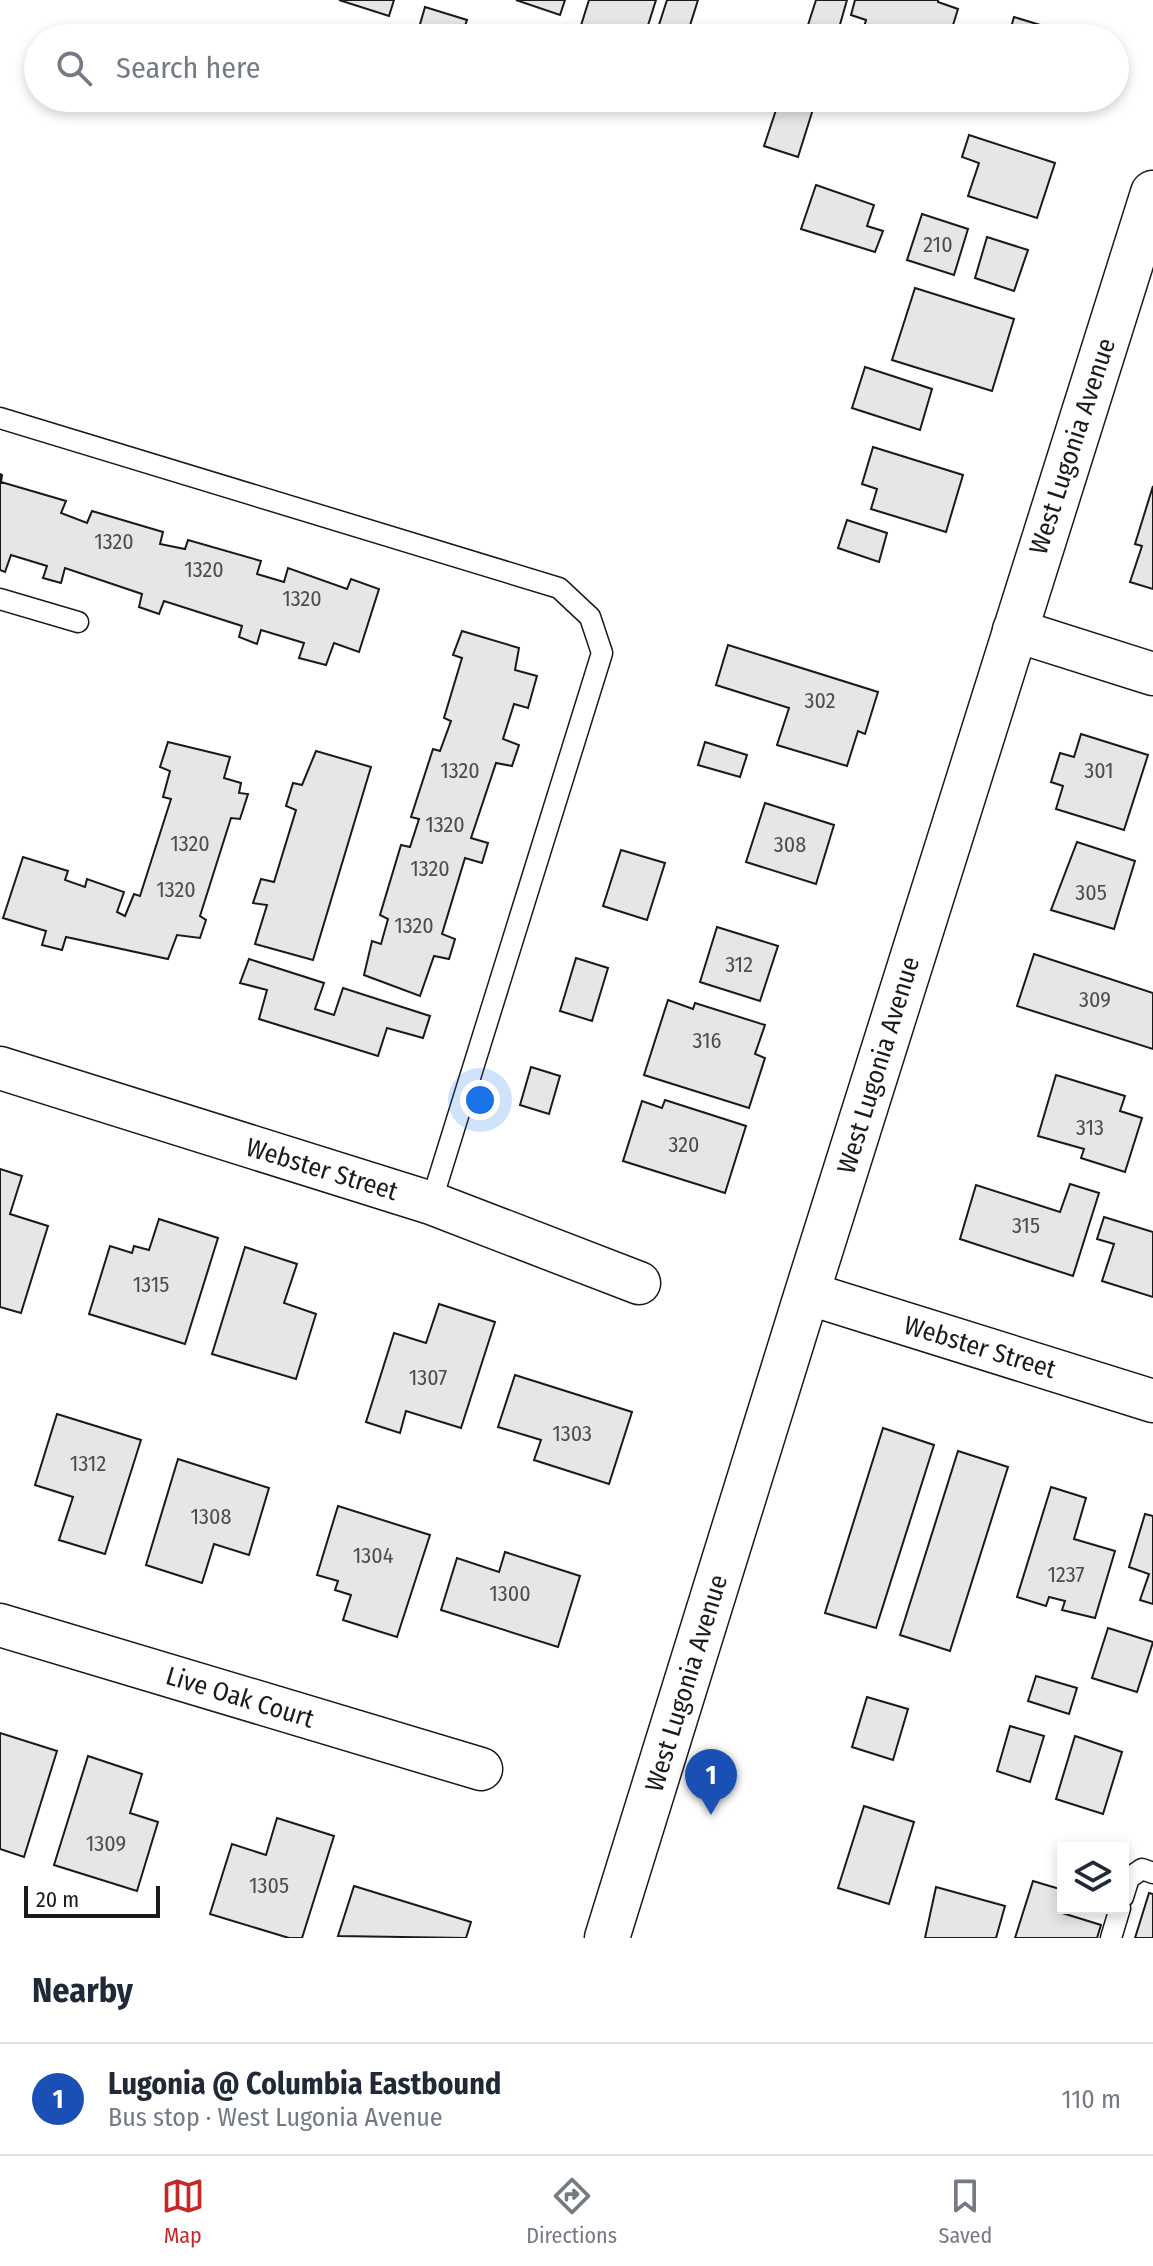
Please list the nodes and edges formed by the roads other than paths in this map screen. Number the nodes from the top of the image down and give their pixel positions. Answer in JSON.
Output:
{"nodes":[{"id":1,"x":1153,"y":193,"type":"edge"},
{"id":2,"x":0,"y":418,"type":"edge"},
{"id":3,"x":0,"y":599,"type":"edge"},
{"id":4,"x":78,"y":622,"type":"dead end"},
{"id":5,"x":1014,"y":630,"type":"junction"},
{"id":6,"x":1153,"y":674,"type":"edge"},
{"id":7,"x":0,"y":1068,"type":"edge"},
{"id":8,"x":431,"y":1203,"type":"junction"},
{"id":9,"x":639,"y":1283,"type":"dead end"},
{"id":10,"x":807,"y":1293,"type":"junction"},
{"id":11,"x":1153,"y":1401,"type":"edge"},
{"id":12,"x":0,"y":1625,"type":"edge"},
{"id":13,"x":481,"y":1769,"type":"dead end"},
{"id":14,"x":1153,"y":1873,"type":"edge"},
{"id":15,"x":1129,"y":1878,"type":"edge"},
{"id":16,"x":1118,"y":1914,"type":"edge"},
{"id":17,"x":607,"y":1938,"type":"edge"},
{"id":18,"x":1111,"y":1938,"type":"edge"}],
"edges":[{"from":1,"to":5,"type":"main road","name":"West Lugonia Avenue"},
{"from":2,"to":8,"type":"lane"},
{"from":3,"to":4,"type":"lane"},
{"from":5,"to":6,"type":"street"},
{"from":5,"to":10,"type":"main road","name":"West Lugonia Avenue"},
{"from":7,"to":8,"type":"street","name":"Webster Street"},
{"from":8,"to":9,"type":"street","name":"Webster Street"},
{"from":10,"to":11,"type":"street","name":"Webster Street"},
{"from":10,"to":17,"type":"main road","name":"West Lugonia Avenue"},
{"from":12,"to":13,"type":"street","name":"Live Oak Court"},
{"from":14,"to":15,"type":"lane"},
{"from":16,"to":18,"type":"lane"}]}
